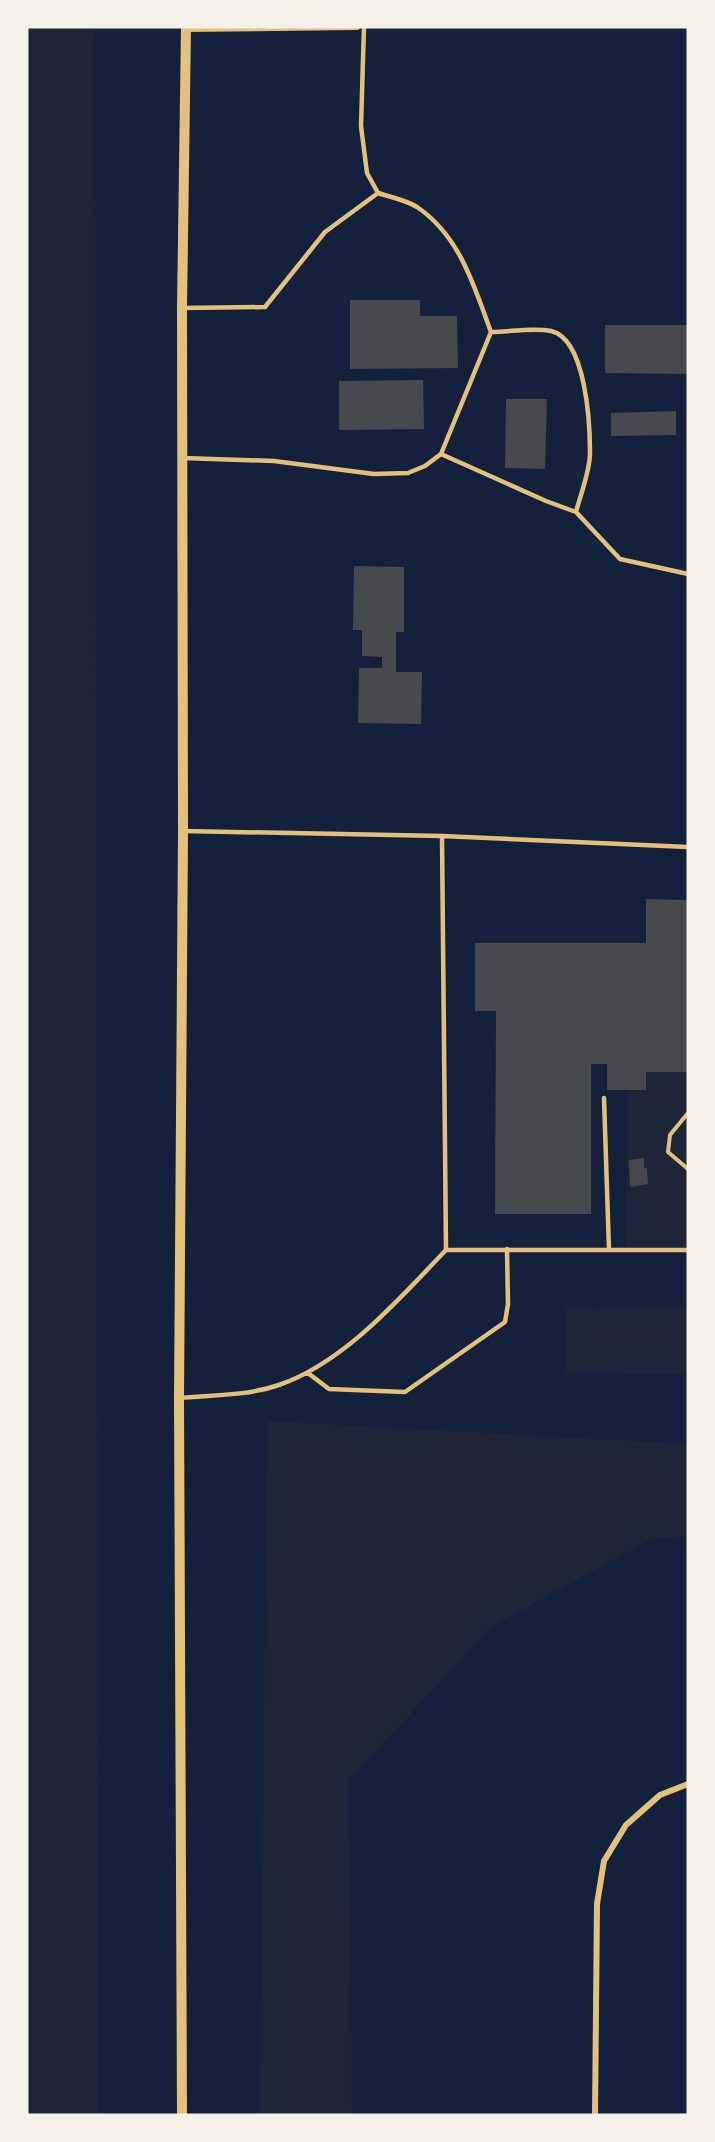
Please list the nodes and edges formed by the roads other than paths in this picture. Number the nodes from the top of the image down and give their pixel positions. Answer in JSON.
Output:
{"nodes":[{"id":1,"x":357,"y":27,"type":"edge"},
{"id":2,"x":364,"y":27,"type":"edge"},
{"id":3,"x":186,"y":28,"type":"edge"},
{"id":4,"x":378,"y":193,"type":"junction"},
{"id":5,"x":182,"y":308,"type":"junction"},
{"id":6,"x":491,"y":332,"type":"junction"},
{"id":7,"x":441,"y":454,"type":"junction"},
{"id":8,"x":182,"y":458,"type":"junction"},
{"id":9,"x":576,"y":512,"type":"junction"},
{"id":10,"x":688,"y":574,"type":"edge"},
{"id":11,"x":183,"y":831,"type":"junction"},
{"id":12,"x":441,"y":836,"type":"junction"},
{"id":13,"x":688,"y":847,"type":"edge"},
{"id":14,"x":604,"y":1098,"type":"dead end"},
{"id":15,"x":507,"y":1249,"type":"junction"},
{"id":16,"x":446,"y":1250,"type":"junction"},
{"id":17,"x":609,"y":1250,"type":"junction"},
{"id":18,"x":688,"y":1250,"type":"edge"},
{"id":19,"x":308,"y":1373,"type":"junction"},
{"id":20,"x":179,"y":1398,"type":"junction"},
{"id":21,"x":688,"y":1784,"type":"edge"},
{"id":22,"x":182,"y":2115,"type":"edge"},
{"id":23,"x":595,"y":2115,"type":"edge"}],
"edges":[{"from":1,"to":3,"type":"street"},
{"from":2,"to":4,"type":"lane"},
{"from":3,"to":5,"type":"street"},
{"from":4,"to":5,"type":"lane"},
{"from":4,"to":6,"type":"lane"},
{"from":5,"to":8,"type":"street"},
{"from":6,"to":7,"type":"lane"},
{"from":6,"to":9,"type":"lane"},
{"from":7,"to":8,"type":"lane"},
{"from":7,"to":9,"type":"lane"},
{"from":8,"to":11,"type":"street"},
{"from":9,"to":10,"type":"lane"},
{"from":11,"to":12,"type":"lane"},
{"from":11,"to":20,"type":"street"},
{"from":12,"to":13,"type":"lane"},
{"from":12,"to":16,"type":"lane"},
{"from":14,"to":17,"type":"lane"},
{"from":15,"to":16,"type":"lane"},
{"from":15,"to":17,"type":"lane"},
{"from":15,"to":19,"type":"lane"},
{"from":16,"to":19,"type":"lane"},
{"from":17,"to":18,"type":"lane"},
{"from":19,"to":20,"type":"lane"},
{"from":20,"to":22,"type":"street"},
{"from":21,"to":23,"type":"street"}]}
